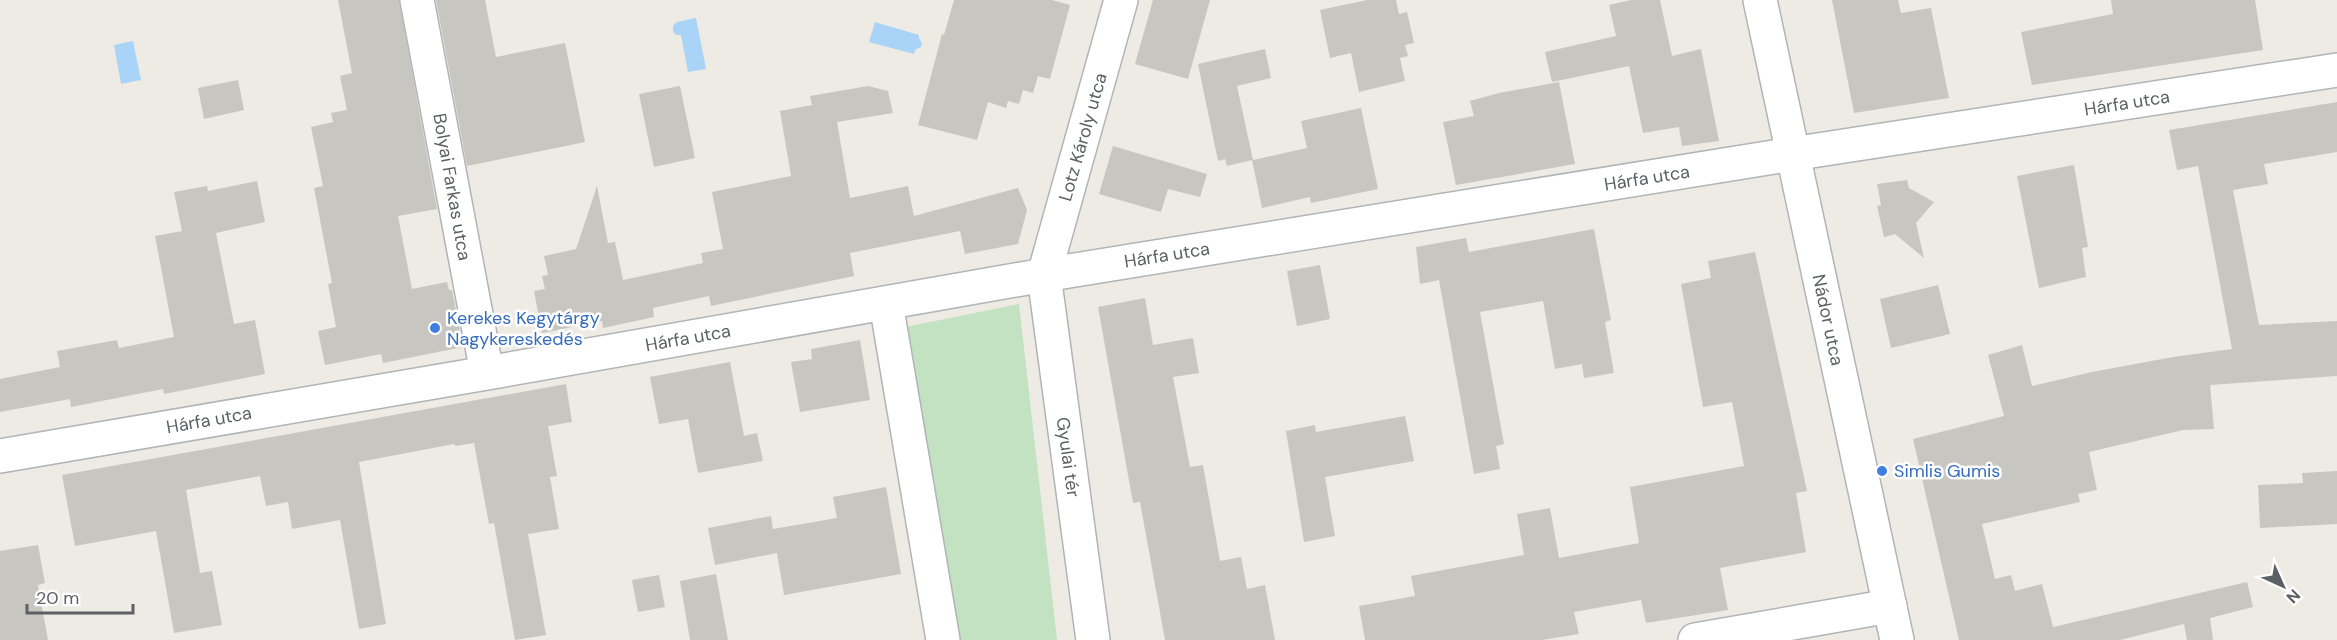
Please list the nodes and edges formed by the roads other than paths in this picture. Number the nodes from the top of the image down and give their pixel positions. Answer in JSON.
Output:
{"nodes":[{"id":1,"x":417,"y":0,"type":"edge"},
{"id":2,"x":1121,"y":0,"type":"edge"},
{"id":3,"x":1760,"y":0,"type":"edge"},
{"id":4,"x":2337,"y":70,"type":"edge"},
{"id":5,"x":1792,"y":154,"type":"junction"},
{"id":6,"x":1044,"y":275,"type":"junction"},
{"id":7,"x":886,"y":303,"type":"junction"},
{"id":8,"x":487,"y":373,"type":"junction"},
{"id":9,"x":0,"y":456,"type":"edge"},
{"id":10,"x":1890,"y":606,"type":"junction"},
{"id":11,"x":943,"y":640,"type":"edge"},
{"id":12,"x":1093,"y":640,"type":"edge"},
{"id":13,"x":1695,"y":640,"type":"edge"},
{"id":14,"x":1897,"y":640,"type":"edge"}],
"edges":[{"from":1,"to":8,"type":"street","name":"Bolyai Farkas utca"},
{"from":2,"to":6,"type":"street","name":"Lotz Károly utca"},
{"from":3,"to":5,"type":"street","name":"Nádor utca"},
{"from":4,"to":5,"type":"street","name":"Hárfa utca"},
{"from":5,"to":6,"type":"street","name":"Hárfa utca"},
{"from":5,"to":10,"type":"street","name":"Nádor utca"},
{"from":6,"to":7,"type":"street","name":"Hárfa utca"},
{"from":6,"to":12,"type":"street","name":"Gyulai tér"},
{"from":7,"to":8,"type":"street","name":"Hárfa utca"},
{"from":7,"to":11,"type":"street"},
{"from":8,"to":9,"type":"street","name":"Hárfa utca"},
{"from":10,"to":13,"type":"street"},
{"from":10,"to":14,"type":"street","name":"Nádor utca"}]}
